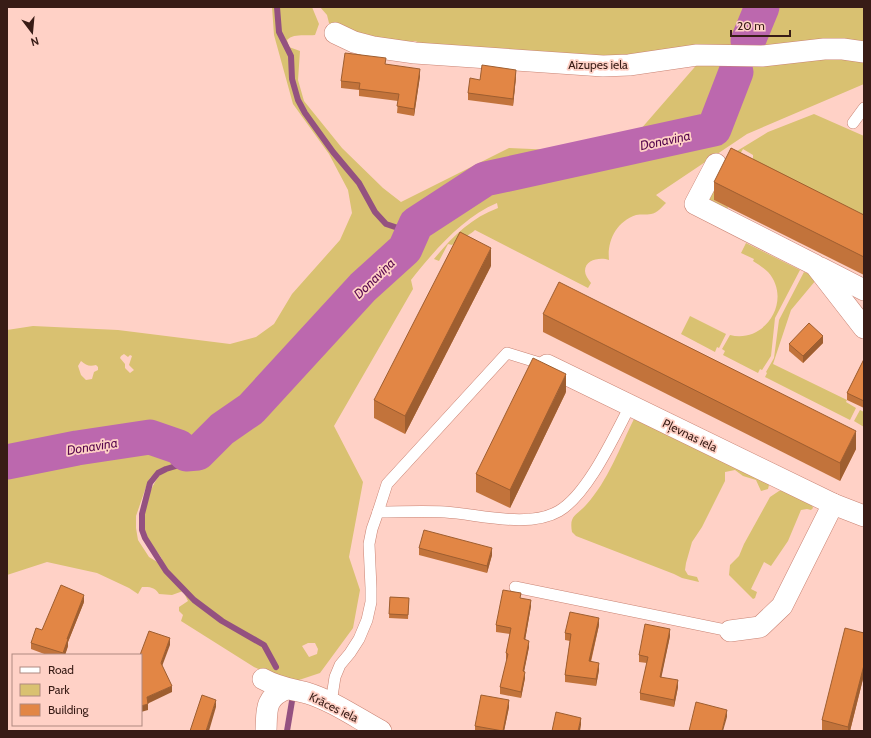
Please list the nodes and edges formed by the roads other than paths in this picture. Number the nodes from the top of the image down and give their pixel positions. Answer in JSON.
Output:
{"nodes":[{"id":1,"x":335,"y":33,"type":"dead end"},
{"id":2,"x":864,"y":52,"type":"edge"},
{"id":3,"x":864,"y":108,"type":"edge"},
{"id":4,"x":853,"y":123,"type":"dead end"},
{"id":5,"x":716,"y":164,"type":"dead end"},
{"id":6,"x":815,"y":265,"type":"junction"},
{"id":7,"x":864,"y":290,"type":"edge"},
{"id":8,"x":864,"y":328,"type":"edge"},
{"id":9,"x":547,"y":365,"type":"joint"},
{"id":10,"x":630,"y":406,"type":"junction"},
{"id":11,"x":833,"y":504,"type":"junction"},
{"id":12,"x":378,"y":512,"type":"junction"},
{"id":13,"x":864,"y":516,"type":"edge"},
{"id":14,"x":515,"y":587,"type":"dead end"},
{"id":15,"x":730,"y":630,"type":"joint"},
{"id":16,"x":263,"y":679,"type":"dead end"},
{"id":17,"x":286,"y":689,"type":"junction"},
{"id":18,"x":331,"y":703,"type":"junction"},
{"id":19,"x":266,"y":731,"type":"edge"},
{"id":20,"x":381,"y":731,"type":"edge"}],
"edges":[{"from":1,"to":2,"type":"street","name":"Aizupes iela"},
{"from":3,"to":4,"type":"lane"},
{"from":5,"to":6,"type":"street"},
{"from":6,"to":7,"type":"street"},
{"from":6,"to":8,"type":"street"},
{"from":9,"to":10,"type":"street","name":"Pļevnas iela"},
{"from":9,"to":12,"type":"lane"},
{"from":10,"to":11,"type":"street","name":"Pļevnas iela"},
{"from":10,"to":12,"type":"lane"},
{"from":11,"to":13,"type":"street","name":"Pļevnas iela"},
{"from":11,"to":15,"type":"street"},
{"from":12,"to":18,"type":"lane"},
{"from":14,"to":15,"type":"lane"},
{"from":16,"to":17,"type":"street","name":"Krāces iela"},
{"from":17,"to":18,"type":"street","name":"Krāces iela"},
{"from":17,"to":19,"type":"street"},
{"from":18,"to":20,"type":"street","name":"Krāces iela"}]}
